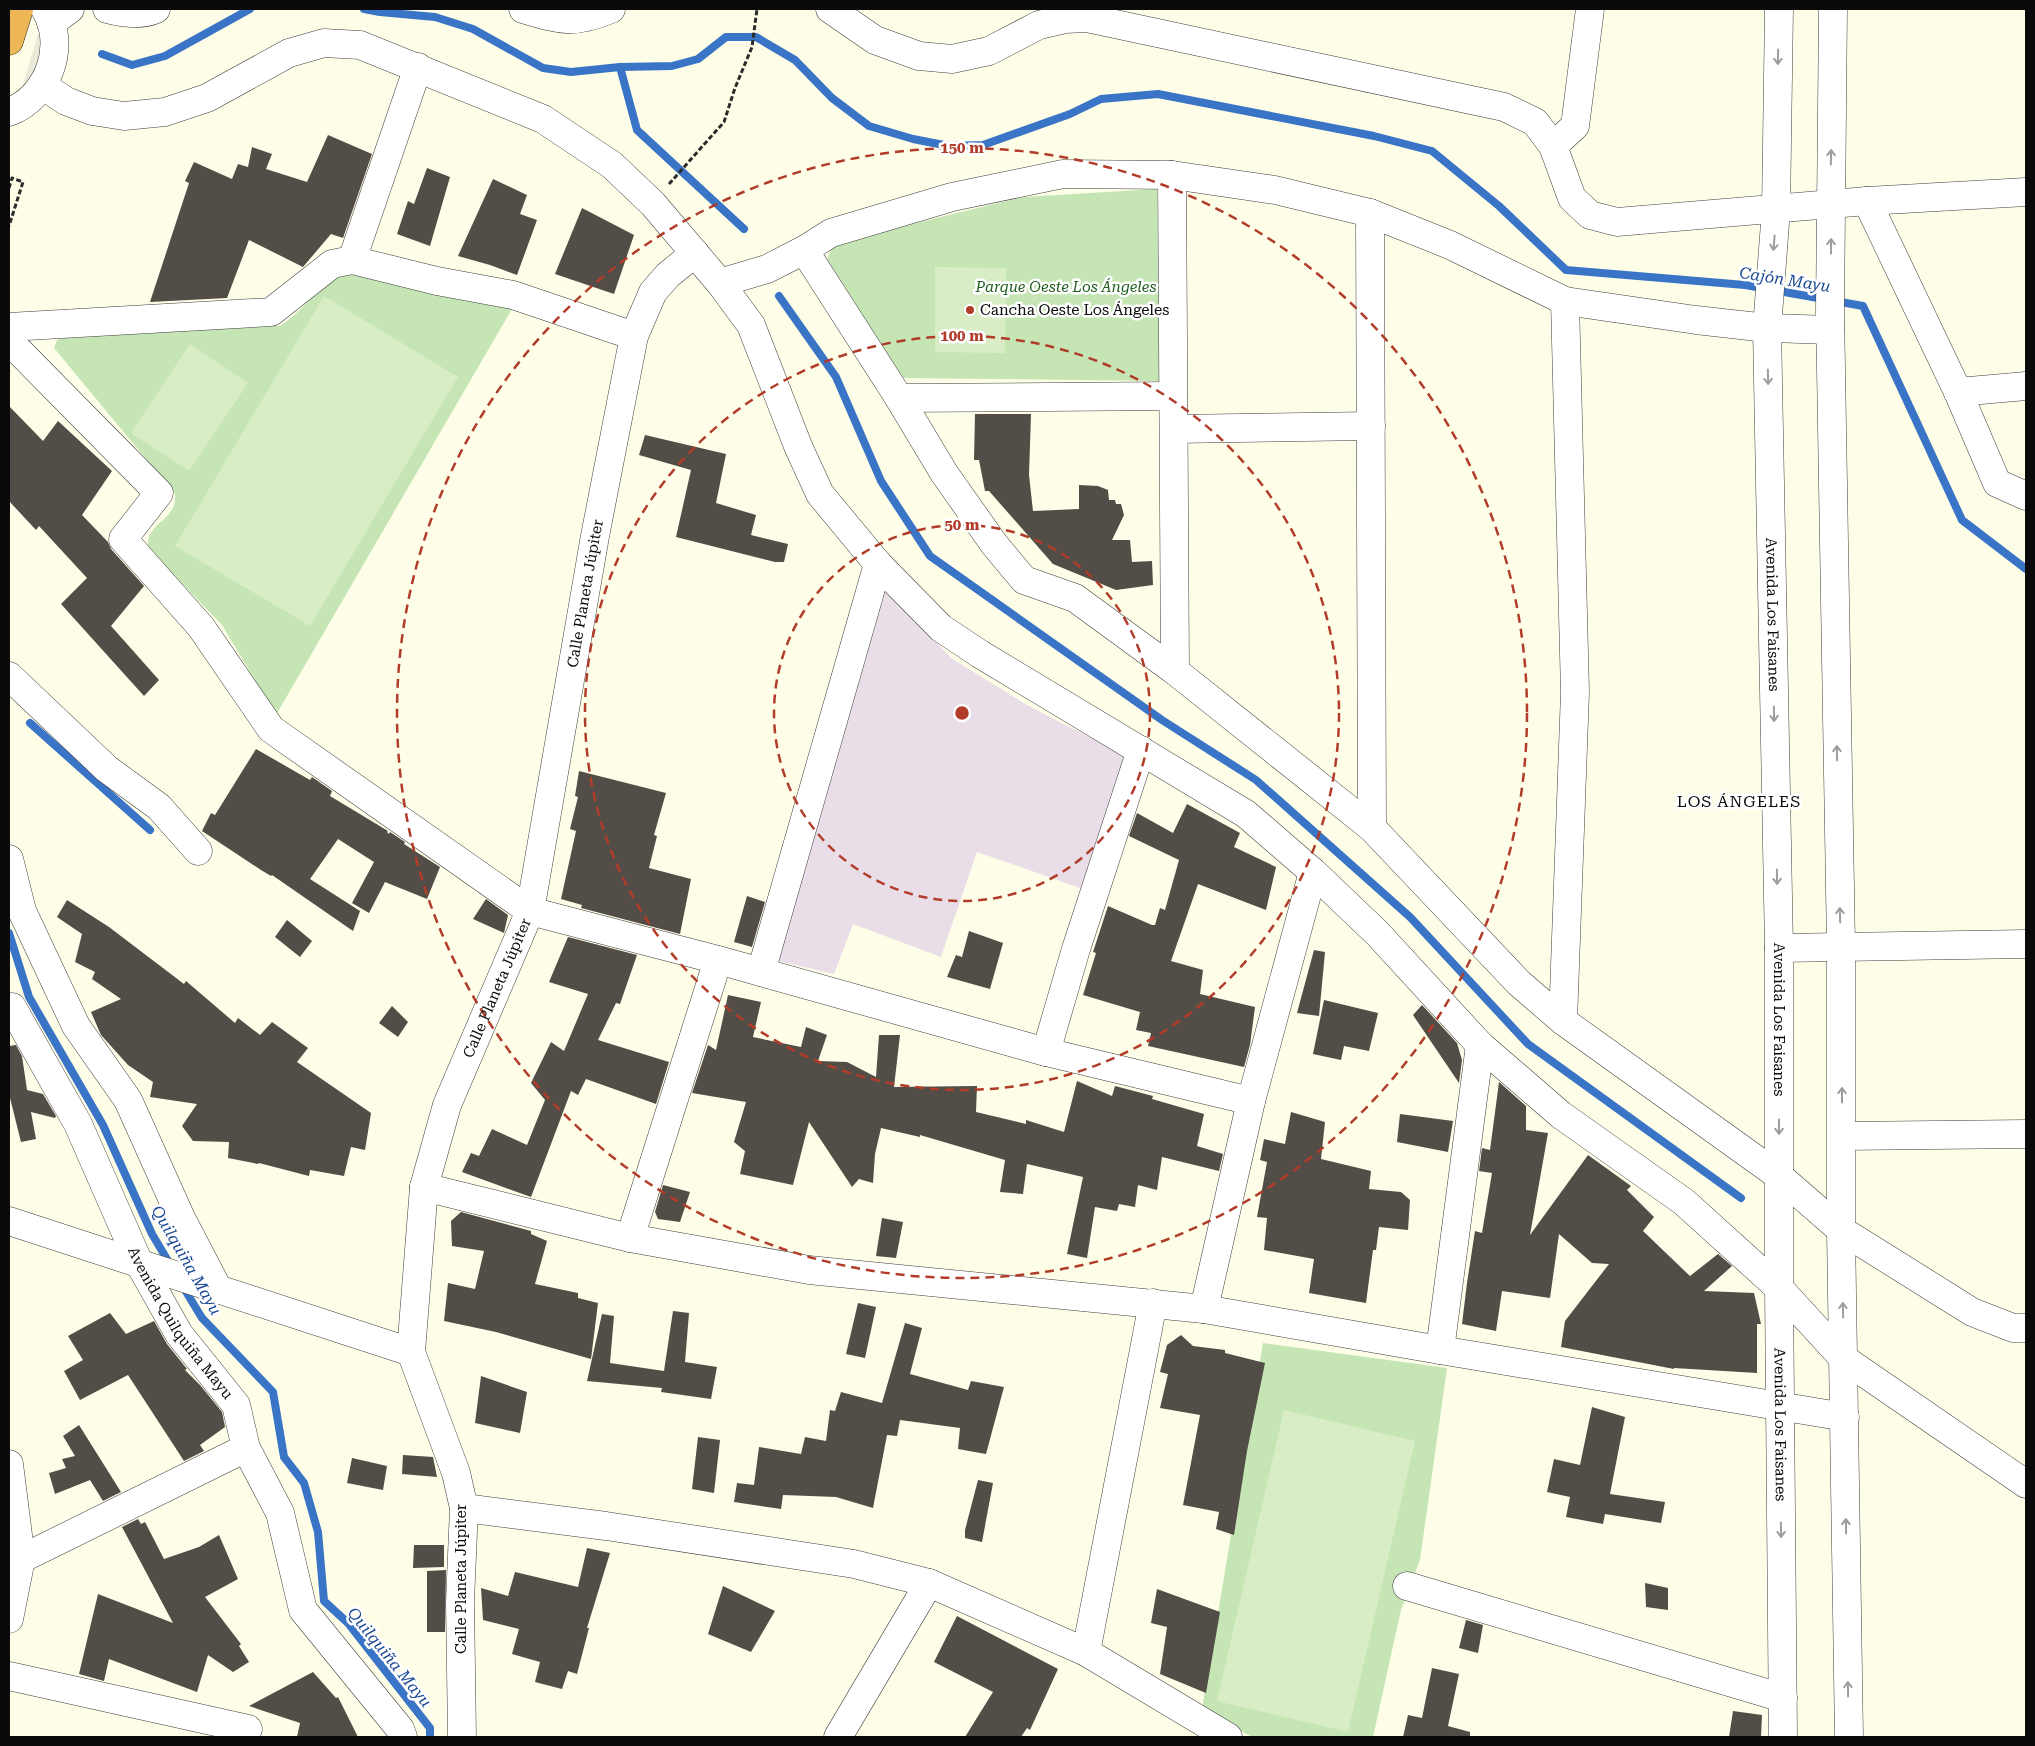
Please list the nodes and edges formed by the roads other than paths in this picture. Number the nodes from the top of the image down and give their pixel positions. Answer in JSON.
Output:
{"nodes":[{"id":1,"x":19,"y":9,"type":"edge"},
{"id":2,"x":107,"y":9,"type":"edge"},
{"id":3,"x":156,"y":9,"type":"edge"},
{"id":4,"x":523,"y":9,"type":"edge"},
{"id":5,"x":611,"y":9,"type":"edge"},
{"id":6,"x":830,"y":9,"type":"edge"},
{"id":7,"x":1590,"y":9,"type":"edge"},
{"id":8,"x":1779,"y":9,"type":"edge"},
{"id":9,"x":1833,"y":9,"type":"edge"},
{"id":10,"x":55,"y":13,"type":"edge"},
{"id":11,"x":1088,"y":13,"type":"edge"},
{"id":12,"x":9,"y":41,"type":"edge"},
{"id":13,"x":418,"y":67,"type":"junction"},
{"id":14,"x":42,"y":85,"type":"junction"},
{"id":15,"x":9,"y":112,"type":"edge"},
{"id":16,"x":1553,"y":146,"type":"junction"},
{"id":17,"x":1172,"y":175,"type":"junction"},
{"id":18,"x":2026,"y":192,"type":"edge"},
{"id":19,"x":1868,"y":201,"type":"junction"},
{"id":20,"x":1831,"y":206,"type":"junction"},
{"id":21,"x":1776,"y":210,"type":"junction"},
{"id":22,"x":1370,"y":213,"type":"junction"},
{"id":23,"x":804,"y":250,"type":"junction"},
{"id":24,"x":695,"y":253,"type":"junction"},
{"id":25,"x":352,"y":260,"type":"junction"},
{"id":26,"x":720,"y":283,"type":"junction"},
{"id":27,"x":1565,"y":301,"type":"junction"},
{"id":28,"x":1830,"y":309,"type":"junction"},
{"id":29,"x":9,"y":327,"type":"edge"},
{"id":30,"x":1767,"y":328,"type":"junction"},
{"id":31,"x":634,"y":336,"type":"junction"},
{"id":32,"x":9,"y":341,"type":"edge"},
{"id":33,"x":2026,"y":386,"type":"edge"},
{"id":34,"x":1958,"y":392,"type":"junction"},
{"id":35,"x":1173,"y":396,"type":"junction"},
{"id":36,"x":899,"y":398,"type":"junction"},
{"id":37,"x":1371,"y":426,"type":"junction"},
{"id":38,"x":1174,"y":429,"type":"junction"},
{"id":39,"x":2026,"y":496,"type":"edge"},
{"id":40,"x":878,"y":564,"type":"junction"},
{"id":41,"x":1175,"y":671,"type":"junction"},
{"id":42,"x":9,"y":676,"type":"edge"},
{"id":43,"x":1141,"y":750,"type":"junction"},
{"id":44,"x":1372,"y":828,"type":"junction"},
{"id":45,"x":198,"y":851,"type":"dead end"},
{"id":46,"x":9,"y":859,"type":"edge"},
{"id":47,"x":1313,"y":872,"type":"junction"},
{"id":48,"x":530,"y":911,"type":"junction"},
{"id":49,"x":2026,"y":944,"type":"edge"},
{"id":50,"x":1841,"y":946,"type":"junction"},
{"id":51,"x":1778,"y":948,"type":"junction"},
{"id":52,"x":718,"y":960,"type":"junction"},
{"id":53,"x":761,"y":972,"type":"junction"},
{"id":54,"x":12,"y":1007,"type":"dead end"},
{"id":55,"x":1564,"y":1021,"type":"junction"},
{"id":56,"x":1480,"y":1045,"type":"junction"},
{"id":57,"x":1046,"y":1052,"type":"junction"},
{"id":58,"x":1251,"y":1101,"type":"junction"},
{"id":59,"x":2026,"y":1134,"type":"edge"},
{"id":60,"x":1842,"y":1136,"type":"junction"},
{"id":61,"x":1779,"y":1176,"type":"junction"},
{"id":62,"x":424,"y":1187,"type":"junction"},
{"id":63,"x":9,"y":1221,"type":"edge"},
{"id":64,"x":1841,"y":1230,"type":"junction"},
{"id":65,"x":630,"y":1238,"type":"junction"},
{"id":66,"x":139,"y":1263,"type":"junction"},
{"id":67,"x":1779,"y":1288,"type":"junction"},
{"id":68,"x":218,"y":1289,"type":"junction"},
{"id":69,"x":1153,"y":1303,"type":"junction"},
{"id":70,"x":1204,"y":1309,"type":"junction"},
{"id":71,"x":2026,"y":1328,"type":"edge"},
{"id":72,"x":1440,"y":1350,"type":"junction"},
{"id":73,"x":411,"y":1352,"type":"junction"},
{"id":74,"x":1844,"y":1359,"type":"junction"},
{"id":75,"x":1780,"y":1407,"type":"junction"},
{"id":76,"x":1845,"y":1417,"type":"junction"},
{"id":77,"x":246,"y":1448,"type":"junction"},
{"id":78,"x":9,"y":1464,"type":"edge"},
{"id":79,"x":2026,"y":1484,"type":"edge"},
{"id":80,"x":464,"y":1508,"type":"junction"},
{"id":81,"x":21,"y":1559,"type":"junction"},
{"id":82,"x":929,"y":1583,"type":"junction"},
{"id":83,"x":1407,"y":1586,"type":"dead end"},
{"id":84,"x":9,"y":1619,"type":"edge"},
{"id":85,"x":1086,"y":1652,"type":"junction"},
{"id":86,"x":9,"y":1676,"type":"edge"},
{"id":87,"x":1782,"y":1698,"type":"junction"},
{"id":88,"x":248,"y":1729,"type":"dead end"},
{"id":89,"x":1217,"y":1734,"type":"edge"},
{"id":90,"x":403,"y":1737,"type":"edge"},
{"id":91,"x":462,"y":1737,"type":"edge"},
{"id":92,"x":838,"y":1737,"type":"edge"},
{"id":93,"x":1783,"y":1737,"type":"edge"},
{"id":94,"x":1849,"y":1737,"type":"edge"}],
"edges":[{"from":1,"to":12,"type":"highway"},
{"from":2,"to":3,"type":"street"},
{"from":4,"to":5,"type":"street"},
{"from":6,"to":11,"type":"street"},
{"from":7,"to":16,"type":"street"},
{"from":8,"to":21,"type":"street","name":"Avenida Los Faisanes","one_way":true},
{"from":20,"to":9,"type":"street","one_way":true},
{"from":10,"to":14,"type":"street"},
{"from":11,"to":16,"type":"street"},
{"from":13,"to":14,"type":"street"},
{"from":13,"to":24,"type":"street"},
{"from":13,"to":25,"type":"street"},
{"from":14,"to":15,"type":"street"},
{"from":16,"to":21,"type":"street"},
{"from":17,"to":22,"type":"street"},
{"from":17,"to":23,"type":"street"},
{"from":17,"to":35,"type":"street"},
{"from":18,"to":19,"type":"street"},
{"from":19,"to":20,"type":"street"},
{"from":19,"to":34,"type":"street"},
{"from":20,"to":21,"type":"street"},
{"from":28,"to":20,"type":"street","one_way":true},
{"from":21,"to":30,"type":"street","name":"Avenida Los Faisanes","one_way":true},
{"from":22,"to":27,"type":"street"},
{"from":22,"to":37,"type":"street"},
{"from":23,"to":26,"type":"street"},
{"from":23,"to":36,"type":"street"},
{"from":24,"to":26,"type":"street"},
{"from":24,"to":31,"type":"street","name":"Calle Planeta Júpiter"},
{"from":25,"to":29,"type":"street"},
{"from":25,"to":31,"type":"street"},
{"from":26,"to":40,"type":"street"},
{"from":27,"to":30,"type":"street"},
{"from":27,"to":55,"type":"street"},
{"from":28,"to":30,"type":"street"},
{"from":50,"to":28,"type":"street","one_way":true},
{"from":30,"to":51,"type":"street","name":"Avenida Los Faisanes","one_way":true},
{"from":31,"to":48,"type":"street","name":"Calle Planeta Júpiter"},
{"from":32,"to":48,"type":"street"},
{"from":33,"to":34,"type":"street"},
{"from":34,"to":39,"type":"street"},
{"from":35,"to":36,"type":"street"},
{"from":35,"to":38,"type":"street"},
{"from":36,"to":41,"type":"street"},
{"from":37,"to":38,"type":"street"},
{"from":37,"to":44,"type":"street"},
{"from":38,"to":41,"type":"street"},
{"from":40,"to":43,"type":"street"},
{"from":40,"to":53,"type":"street"},
{"from":41,"to":44,"type":"street"},
{"from":42,"to":45,"type":"street"},
{"from":43,"to":47,"type":"street"},
{"from":43,"to":57,"type":"street"},
{"from":44,"to":55,"type":"street"},
{"from":46,"to":68,"type":"street"},
{"from":47,"to":56,"type":"street"},
{"from":47,"to":58,"type":"street"},
{"from":48,"to":52,"type":"street"},
{"from":48,"to":62,"type":"street","name":"Calle Planeta Júpiter"},
{"from":49,"to":50,"type":"street"},
{"from":50,"to":51,"type":"street"},
{"from":60,"to":50,"type":"street","one_way":true},
{"from":51,"to":61,"type":"street","name":"Avenida Los Faisanes","one_way":true},
{"from":52,"to":53,"type":"street"},
{"from":52,"to":65,"type":"street"},
{"from":53,"to":57,"type":"street"},
{"from":54,"to":66,"type":"street","name":"Avenida Quilquiña Mayu"},
{"from":55,"to":61,"type":"street"},
{"from":56,"to":67,"type":"street"},
{"from":56,"to":72,"type":"street"},
{"from":57,"to":58,"type":"street"},
{"from":58,"to":70,"type":"street"},
{"from":59,"to":60,"type":"street"},
{"from":60,"to":64,"type":"street"},
{"from":61,"to":64,"type":"street"},
{"from":61,"to":67,"type":"street","name":"Avenida Los Faisanes"},
{"from":62,"to":65,"type":"street"},
{"from":62,"to":73,"type":"street","name":"Calle Planeta Júpiter"},
{"from":63,"to":66,"type":"street"},
{"from":64,"to":71,"type":"street"},
{"from":74,"to":64,"type":"street","one_way":true},
{"from":65,"to":69,"type":"street"},
{"from":66,"to":68,"type":"street"},
{"from":66,"to":77,"type":"street","name":"Avenida Quilquiña Mayu"},
{"from":67,"to":74,"type":"street"},
{"from":67,"to":75,"type":"street","name":"Avenida Los Faisanes"},
{"from":68,"to":73,"type":"street"},
{"from":69,"to":70,"type":"street"},
{"from":69,"to":85,"type":"street"},
{"from":70,"to":72,"type":"street"},
{"from":72,"to":75,"type":"street"},
{"from":73,"to":80,"type":"street","name":"Calle Planeta Júpiter"},
{"from":74,"to":76,"type":"street"},
{"from":74,"to":79,"type":"street"},
{"from":75,"to":76,"type":"street"},
{"from":75,"to":87,"type":"street","name":"Avenida Los Faisanes","one_way":true},
{"from":94,"to":76,"type":"street","one_way":true},
{"from":77,"to":81,"type":"street"},
{"from":77,"to":90,"type":"street","name":"Avenida Quilquiña Mayu"},
{"from":78,"to":81,"type":"street"},
{"from":80,"to":82,"type":"street"},
{"from":80,"to":91,"type":"street","name":"Calle Planeta Júpiter"},
{"from":81,"to":84,"type":"street"},
{"from":82,"to":85,"type":"street"},
{"from":82,"to":92,"type":"street"},
{"from":83,"to":87,"type":"street"},
{"from":85,"to":89,"type":"street"},
{"from":86,"to":88,"type":"street"},
{"from":87,"to":93,"type":"street","name":"Avenida Los Faisanes"}]}
